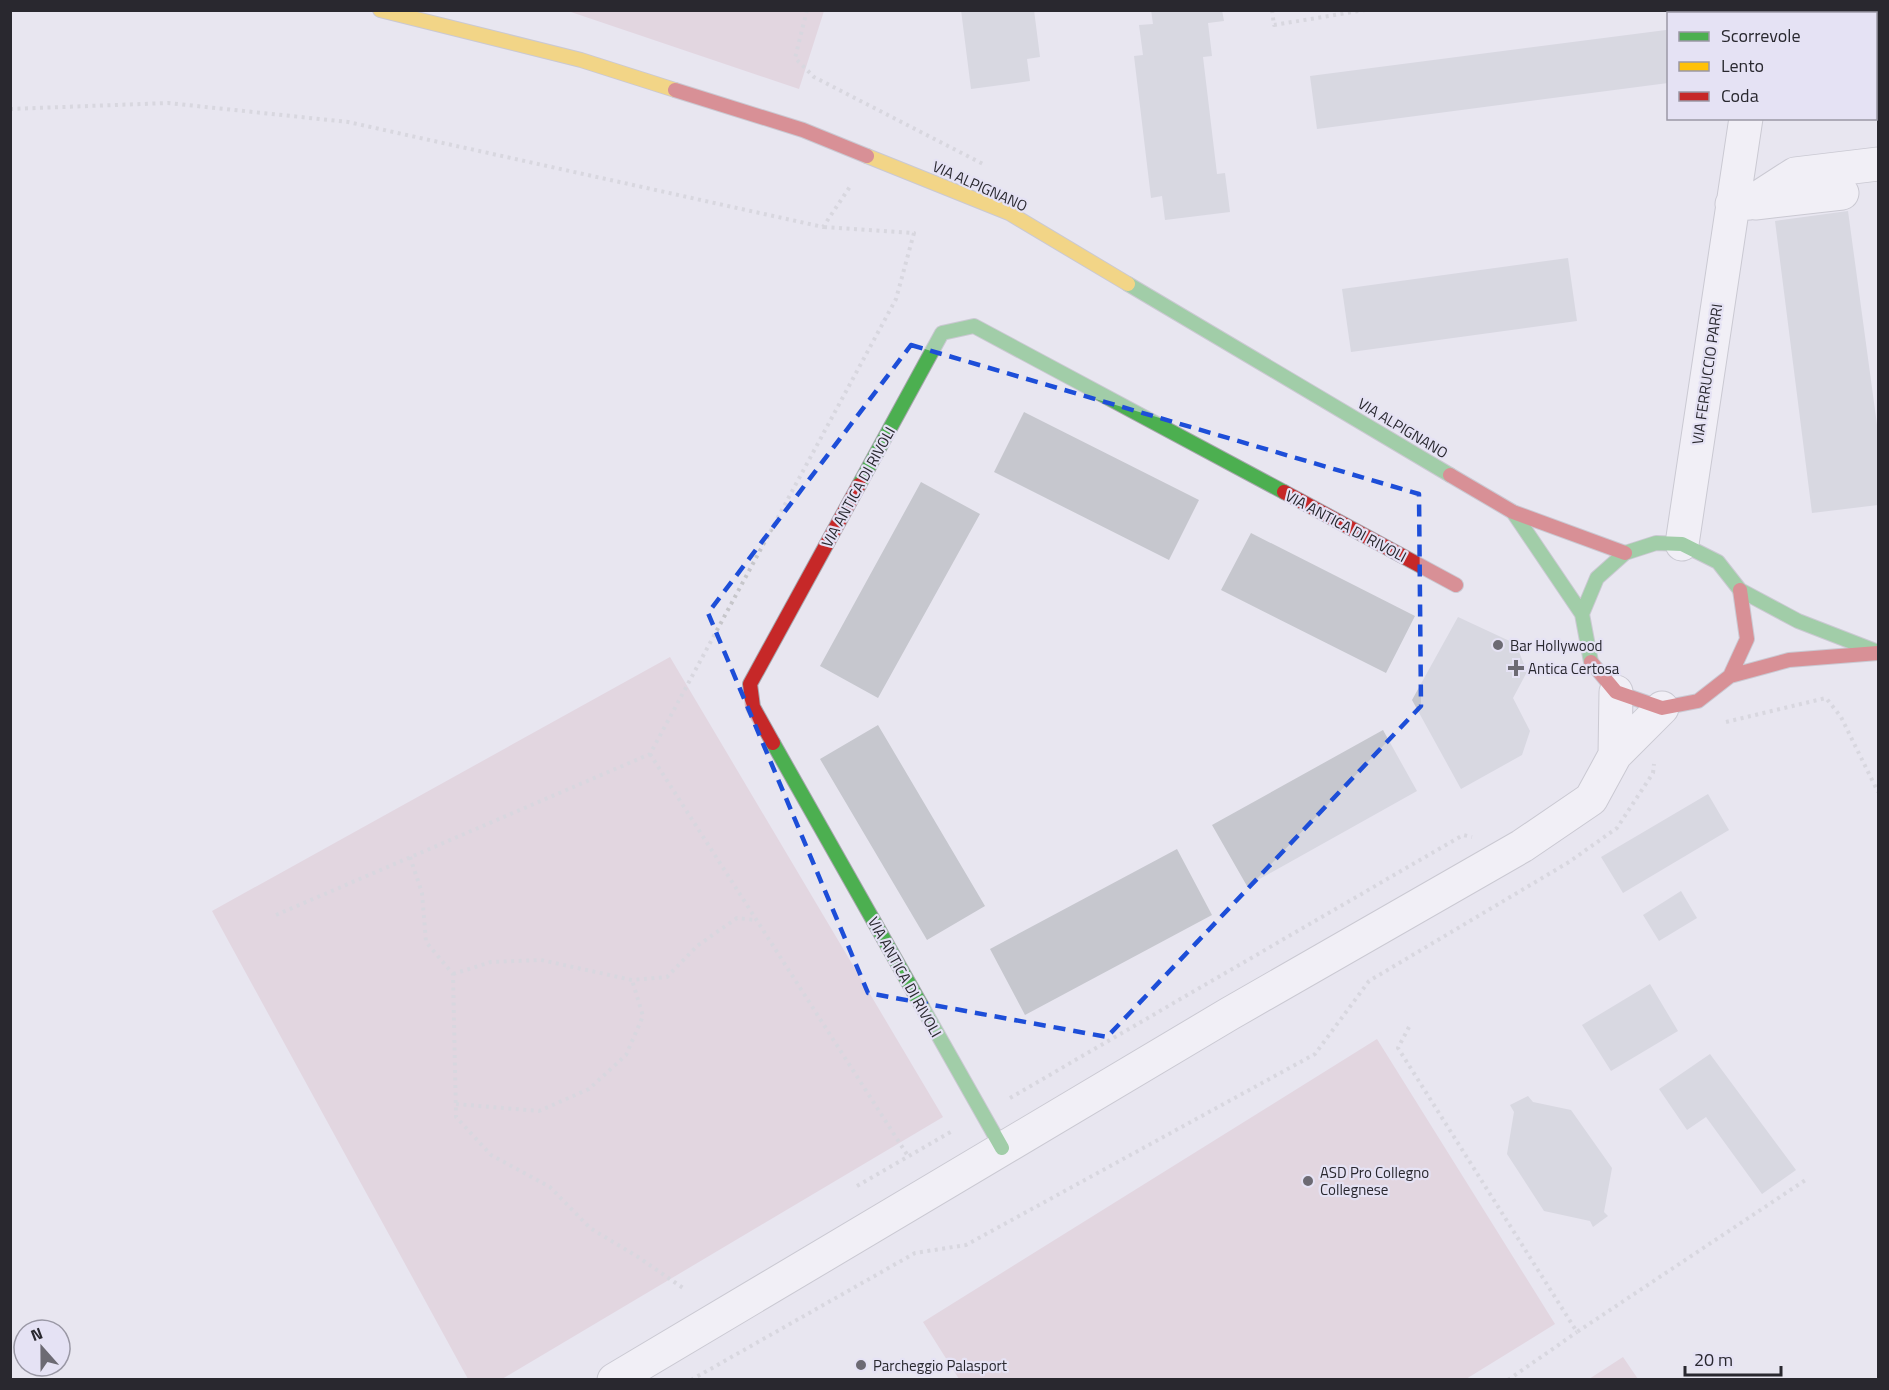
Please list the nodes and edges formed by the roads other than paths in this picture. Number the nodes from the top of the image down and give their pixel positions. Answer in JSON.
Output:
{"nodes":[{"id":1,"x":380,"y":10,"type":"edge"},
{"id":2,"x":1746,"y":120,"type":"edge"},
{"id":3,"x":1878,"y":164,"type":"edge"},
{"id":4,"x":1842,"y":193,"type":"dead end"},
{"id":5,"x":1741,"y":203,"type":"junction"},
{"id":6,"x":1513,"y":512,"type":"junction"},
{"id":7,"x":1682,"y":544,"type":"junction"},
{"id":8,"x":1625,"y":553,"type":"junction"},
{"id":9,"x":1456,"y":585,"type":"dead end"},
{"id":10,"x":1740,"y":590,"type":"junction"},
{"id":11,"x":1582,"y":614,"type":"junction"},
{"id":12,"x":1878,"y":653,"type":"edge"},
{"id":13,"x":1731,"y":676,"type":"junction"},
{"id":14,"x":1616,"y":692,"type":"junction"},
{"id":15,"x":1662,"y":708,"type":"junction"},
{"id":16,"x":1615,"y":755,"type":"junction"},
{"id":17,"x":1002,"y":1148,"type":"junction"},
{"id":18,"x":614,"y":1380,"type":"edge"}],
"edges":[{"from":1,"to":6,"type":"street","name":"VIA ALPIGNANO"},
{"from":2,"to":5,"type":"street","name":"VIA FERRUCCIO PARRI"},
{"from":3,"to":5,"type":"street"},
{"from":4,"to":5,"type":"street"},
{"from":5,"to":7,"type":"street","name":"VIA FERRUCCIO PARRI"},
{"from":6,"to":8,"type":"street"},
{"from":6,"to":11,"type":"street"},
{"from":7,"to":8,"type":"street"},
{"from":7,"to":10,"type":"street"},
{"from":8,"to":11,"type":"street"},
{"from":9,"to":17,"type":"street","name":"VIA ANTICA DI RIVOLI"},
{"from":10,"to":12,"type":"street"},
{"from":10,"to":13,"type":"street"},
{"from":11,"to":14,"type":"street"},
{"from":12,"to":13,"type":"street"},
{"from":13,"to":15,"type":"street"},
{"from":14,"to":15,"type":"street"},
{"from":14,"to":16,"type":"street"},
{"from":15,"to":16,"type":"street"},
{"from":16,"to":17,"type":"street"},
{"from":17,"to":18,"type":"street"}]}
